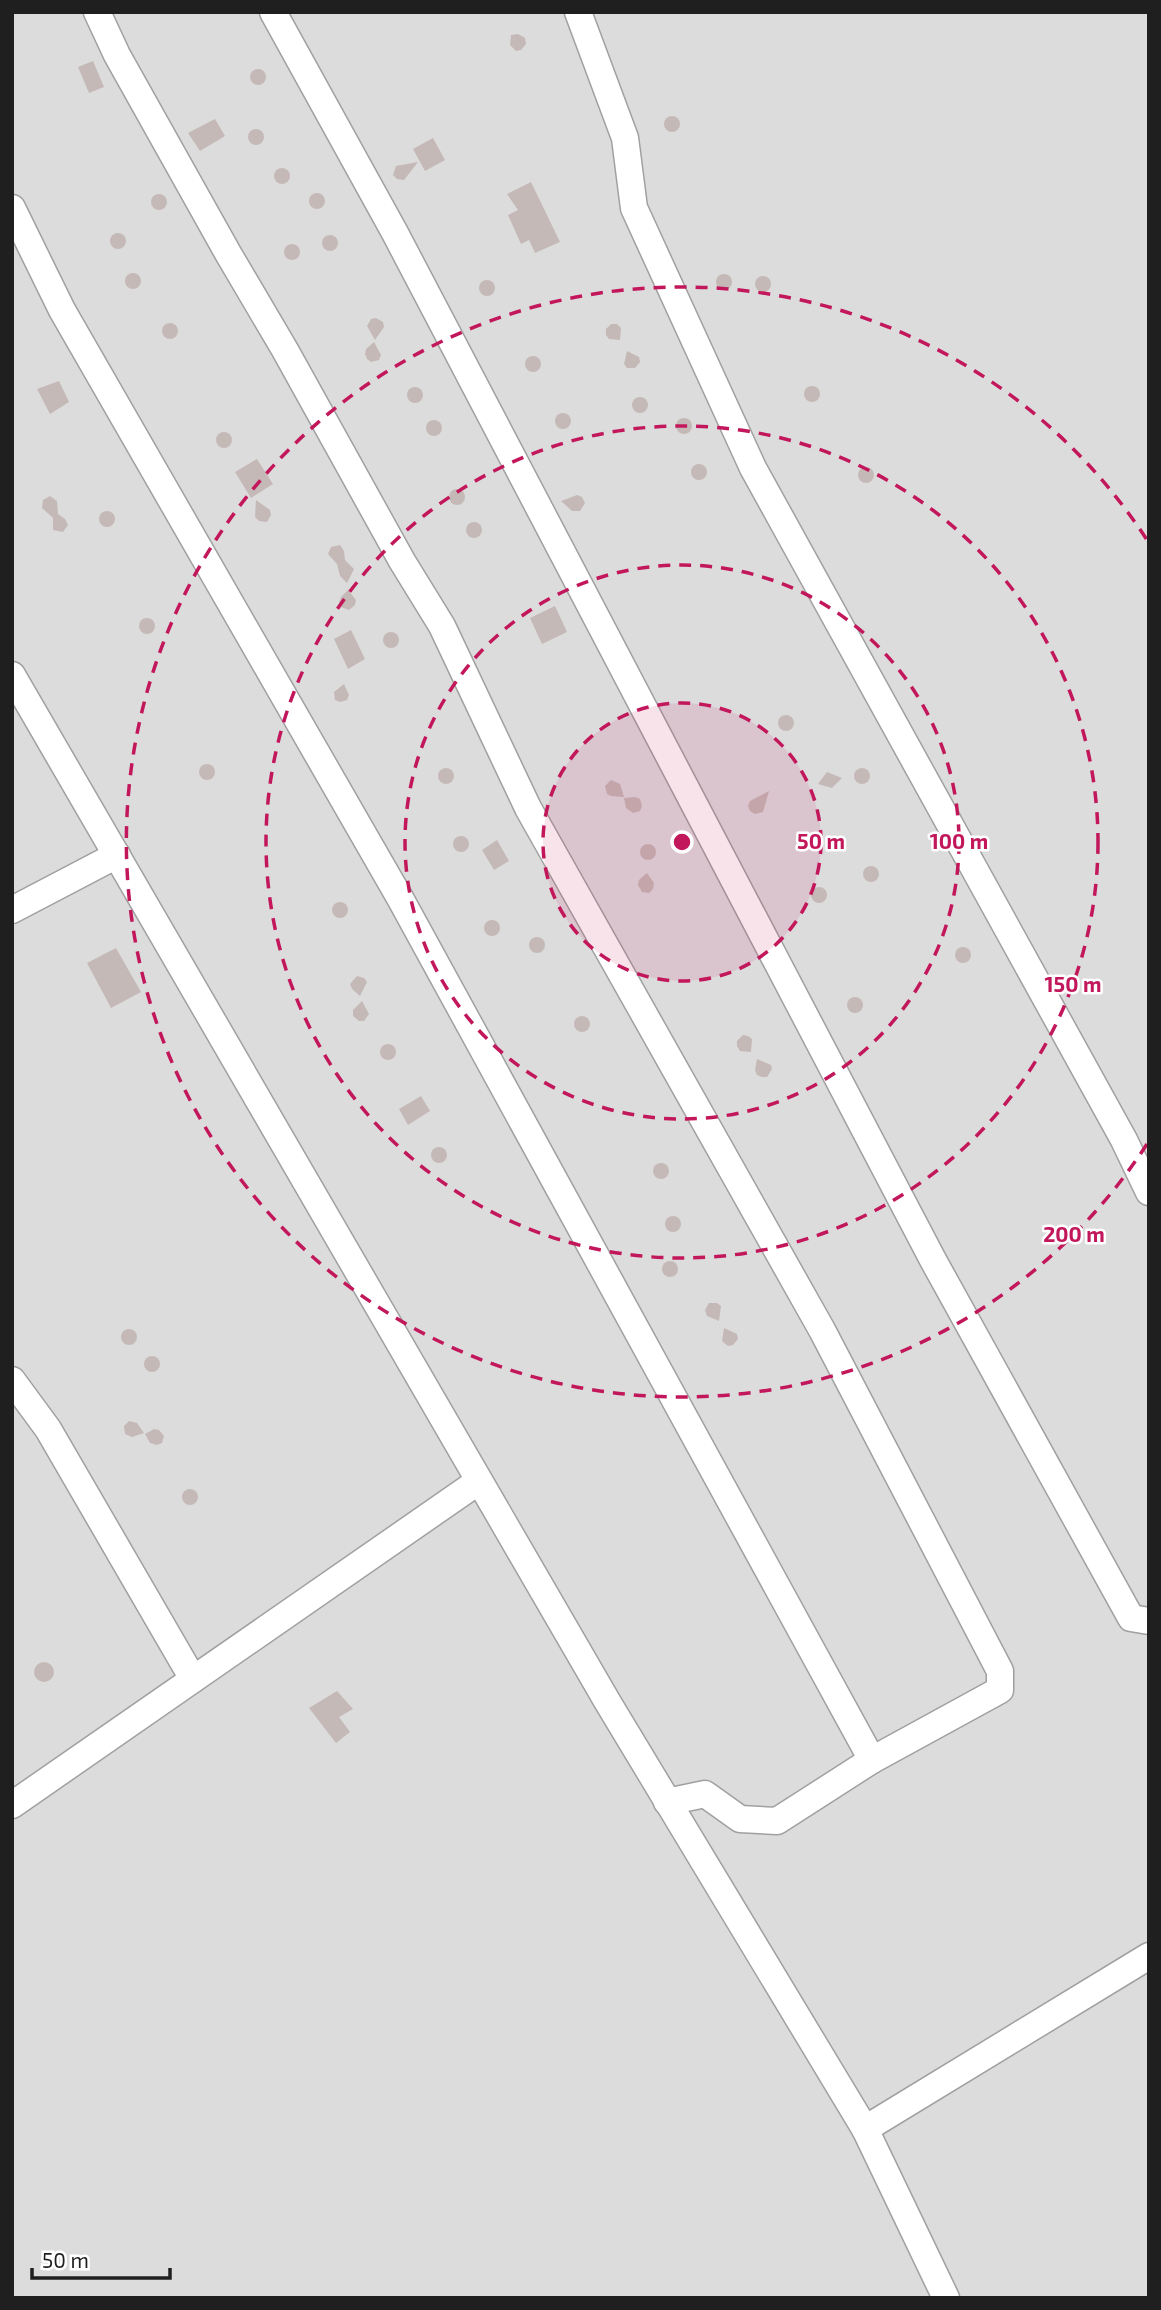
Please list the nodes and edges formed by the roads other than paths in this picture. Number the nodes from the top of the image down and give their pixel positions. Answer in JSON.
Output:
{"nodes":[{"id":1,"x":97,"y":12,"type":"edge"},
{"id":2,"x":273,"y":12,"type":"edge"},
{"id":3,"x":578,"y":12,"type":"edge"},
{"id":4,"x":12,"y":208,"type":"edge"},
{"id":5,"x":12,"y":675,"type":"edge"},
{"id":6,"x":117,"y":855,"type":"junction"},
{"id":7,"x":12,"y":910,"type":"edge"},
{"id":8,"x":1149,"y":1192,"type":"edge"},
{"id":9,"x":12,"y":1380,"type":"edge"},
{"id":10,"x":479,"y":1481,"type":"junction"},
{"id":11,"x":1149,"y":1621,"type":"edge"},
{"id":12,"x":193,"y":1679,"type":"junction"},
{"id":13,"x":872,"y":1760,"type":"junction"},
{"id":14,"x":667,"y":1802,"type":"junction"},
{"id":15,"x":12,"y":1805,"type":"edge"},
{"id":16,"x":1149,"y":1956,"type":"edge"},
{"id":17,"x":865,"y":2129,"type":"junction"},
{"id":18,"x":946,"y":2298,"type":"edge"}],
"edges":[{"from":1,"to":13,"type":"street"},
{"from":2,"to":11,"type":"street"},
{"from":3,"to":8,"type":"street"},
{"from":4,"to":13,"type":"street"},
{"from":5,"to":6,"type":"street"},
{"from":6,"to":7,"type":"street"},
{"from":6,"to":10,"type":"street"},
{"from":9,"to":12,"type":"street"},
{"from":10,"to":12,"type":"street"},
{"from":10,"to":14,"type":"street"},
{"from":12,"to":15,"type":"street"},
{"from":13,"to":14,"type":"street"},
{"from":14,"to":17,"type":"street"},
{"from":16,"to":17,"type":"street"},
{"from":17,"to":18,"type":"street"}]}
